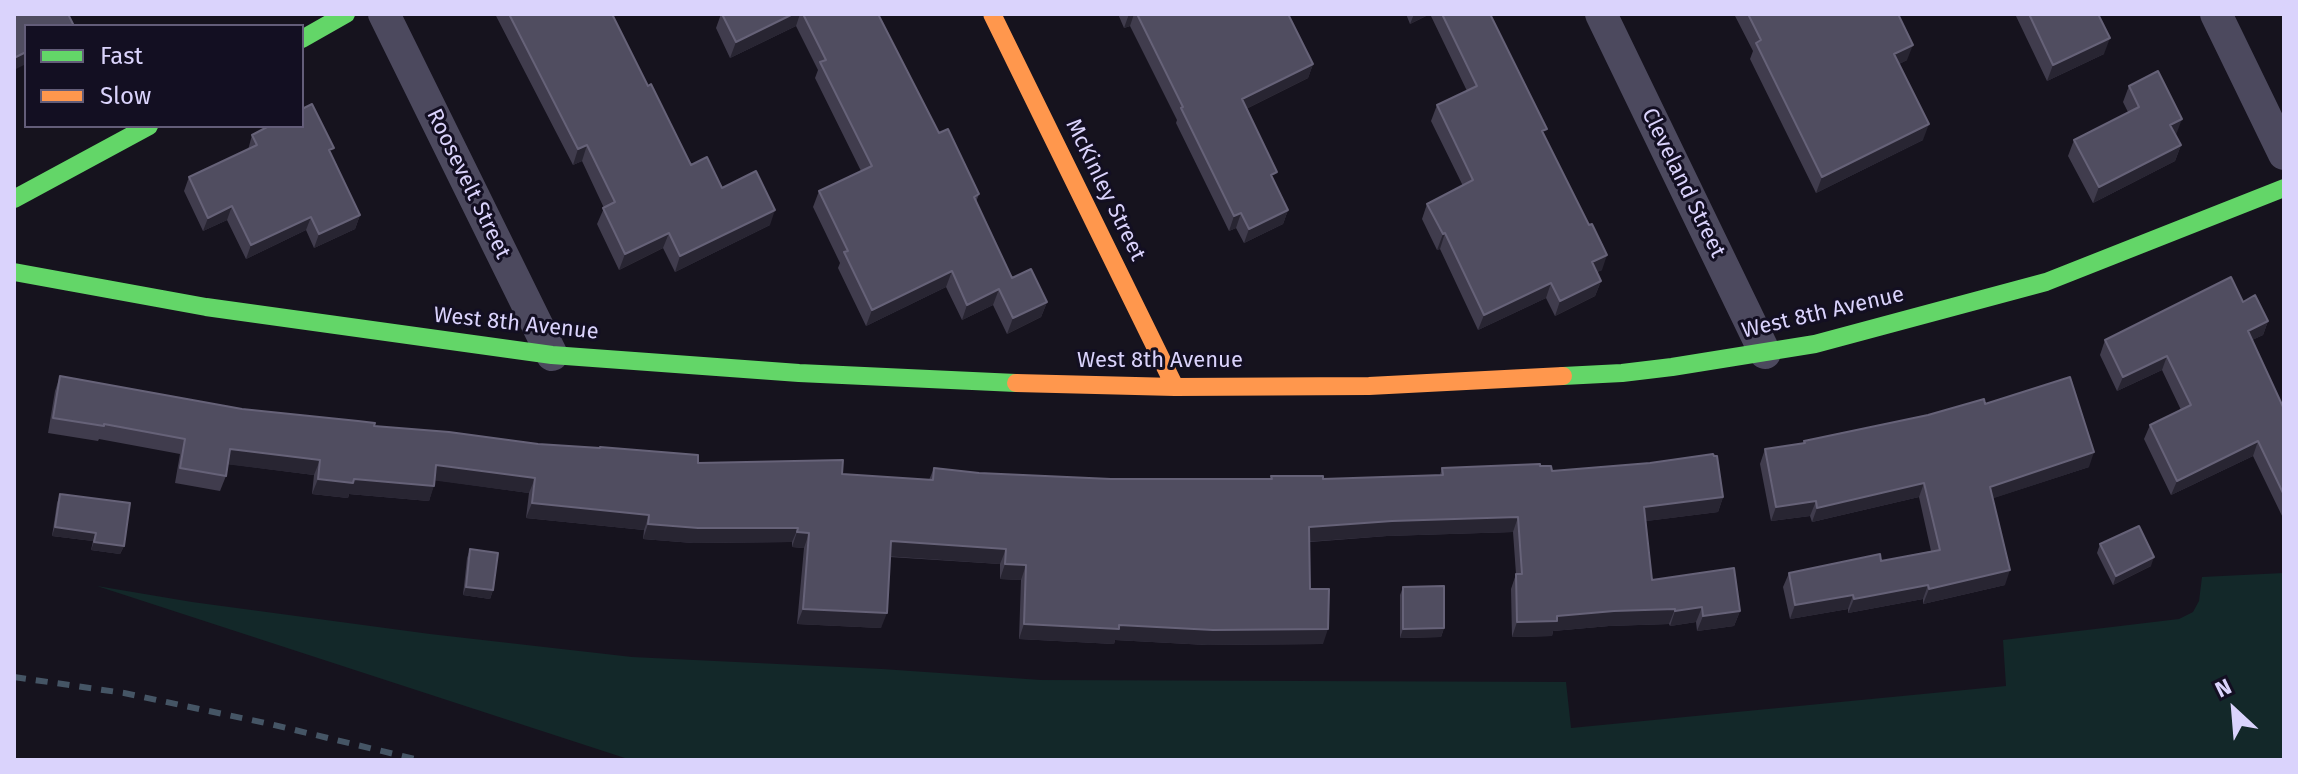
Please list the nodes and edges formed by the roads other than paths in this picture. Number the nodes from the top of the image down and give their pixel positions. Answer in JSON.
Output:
{"nodes":[{"id":1,"x":346,"y":14,"type":"edge"},
{"id":2,"x":384,"y":14,"type":"edge"},
{"id":3,"x":992,"y":14,"type":"edge"},
{"id":4,"x":1601,"y":14,"type":"edge"},
{"id":5,"x":2216,"y":14,"type":"edge"},
{"id":6,"x":304,"y":38,"type":"edge"},
{"id":7,"x":145,"y":128,"type":"edge"},
{"id":8,"x":2284,"y":154,"type":"edge"},
{"id":9,"x":2284,"y":188,"type":"edge"},
{"id":10,"x":14,"y":199,"type":"edge"},
{"id":11,"x":14,"y":272,"type":"edge"},
{"id":12,"x":1765,"y":353,"type":"junction"},
{"id":13,"x":552,"y":355,"type":"junction"},
{"id":14,"x":1175,"y":387,"type":"junction"}],
"edges":[{"from":1,"to":6,"type":"street"},
{"from":2,"to":13,"type":"street","name":"Roosevelt Street"},
{"from":3,"to":14,"type":"street","name":"McKinley Street"},
{"from":4,"to":12,"type":"street","name":"Cleveland Street"},
{"from":5,"to":8,"type":"street"},
{"from":7,"to":10,"type":"street"},
{"from":9,"to":12,"type":"street","name":"West 8th Avenue"},
{"from":11,"to":13,"type":"street","name":"West 8th Avenue"},
{"from":12,"to":14,"type":"street","name":"West 8th Avenue"},
{"from":13,"to":14,"type":"street","name":"West 8th Avenue"}]}
